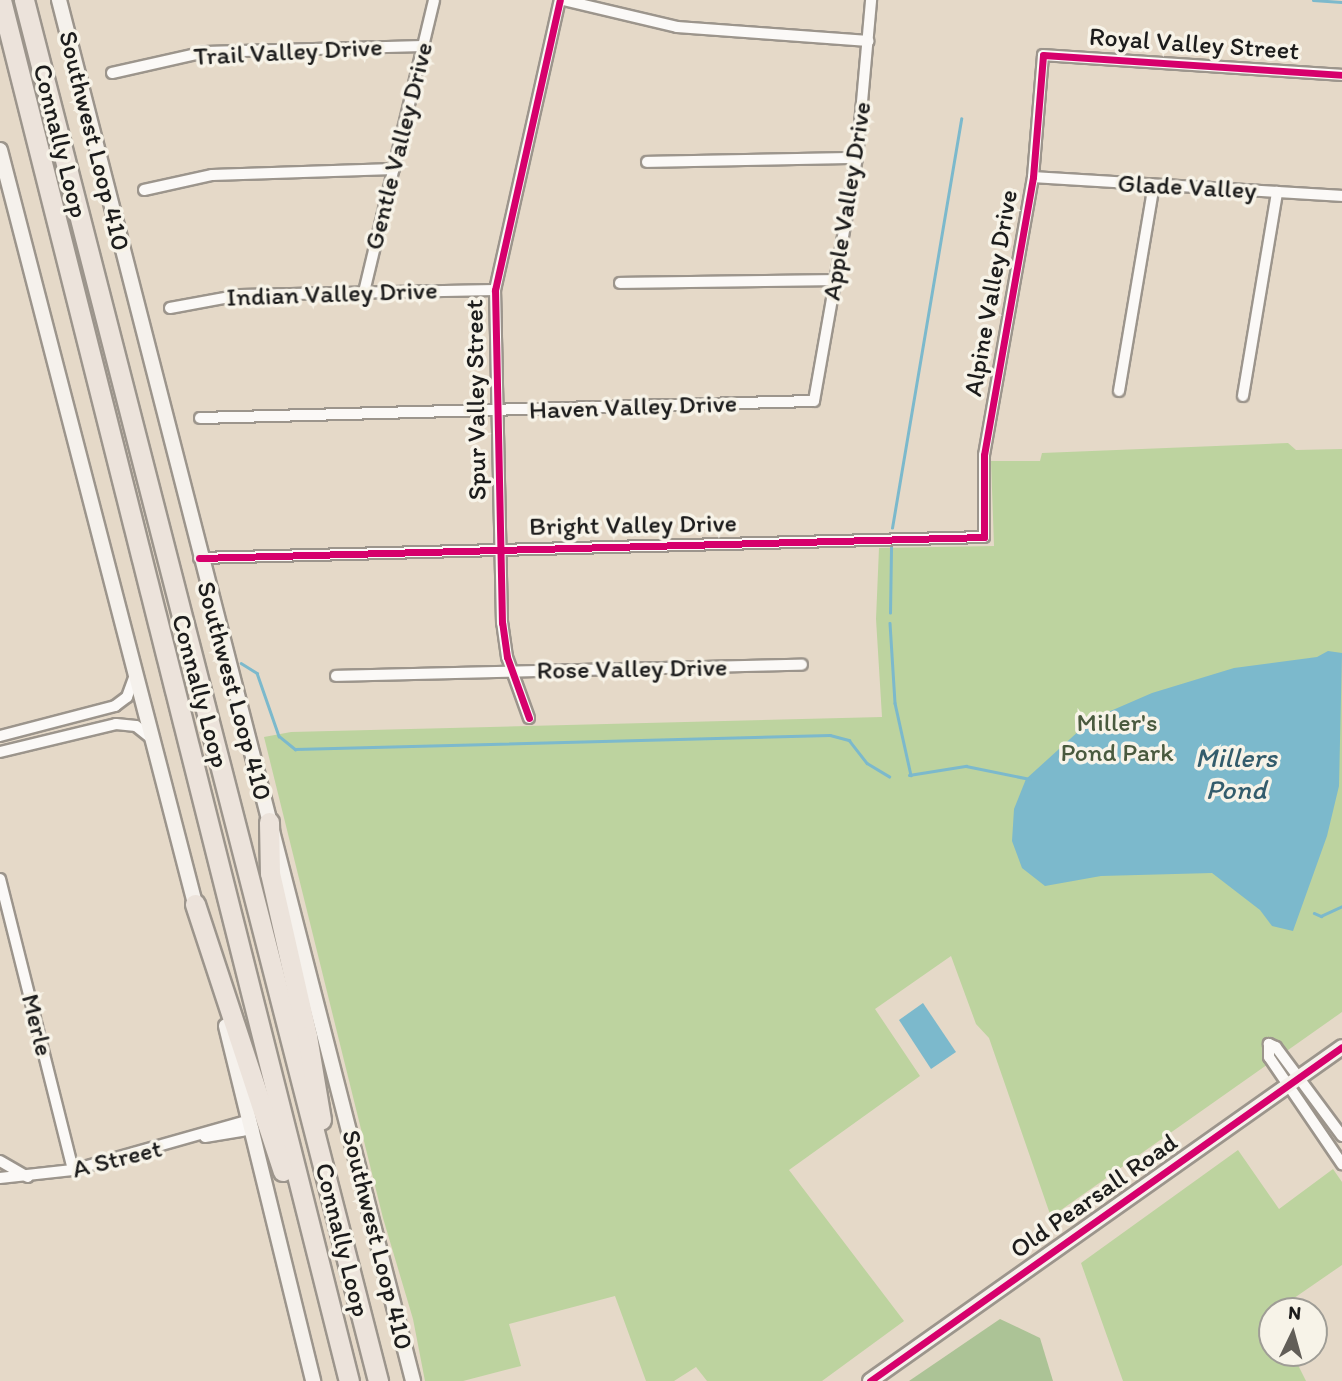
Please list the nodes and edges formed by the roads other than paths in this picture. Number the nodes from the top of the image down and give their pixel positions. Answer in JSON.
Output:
{"nodes":[{"id":1,"x":1,"y":0,"type":"edge"},
{"id":2,"x":24,"y":0,"type":"edge"},
{"id":3,"x":59,"y":0,"type":"edge"},
{"id":4,"x":434,"y":0,"type":"edge"},
{"id":5,"x":561,"y":0,"type":"edge"},
{"id":6,"x":871,"y":0,"type":"edge"},
{"id":7,"x":868,"y":41,"type":"junction"},
{"id":8,"x":424,"y":46,"type":"junction"},
{"id":9,"x":1043,"y":55,"type":"joint"},
{"id":10,"x":112,"y":73,"type":"dead end"},
{"id":11,"x":1342,"y":75,"type":"edge"},
{"id":12,"x":0,"y":150,"type":"edge"},
{"id":13,"x":857,"y":158,"type":"junction"},
{"id":14,"x":647,"y":162,"type":"dead end"},
{"id":15,"x":394,"y":169,"type":"junction"},
{"id":16,"x":1033,"y":177,"type":"junction"},
{"id":17,"x":1154,"y":186,"type":"junction"},
{"id":18,"x":144,"y":190,"type":"dead end"},
{"id":19,"x":1277,"y":192,"type":"junction"},
{"id":20,"x":1342,"y":196,"type":"edge"},
{"id":21,"x":835,"y":279,"type":"junction"},
{"id":22,"x":620,"y":283,"type":"dead end"},
{"id":23,"x":495,"y":290,"type":"junction"},
{"id":24,"x":363,"y":292,"type":"junction"},
{"id":25,"x":170,"y":309,"type":"dead end"},
{"id":26,"x":1119,"y":391,"type":"dead end"},
{"id":27,"x":1243,"y":396,"type":"dead end"},
{"id":28,"x":814,"y":401,"type":"joint"},
{"id":29,"x":496,"y":411,"type":"junction"},
{"id":30,"x":200,"y":418,"type":"dead end"},
{"id":31,"x":984,"y":537,"type":"joint"},
{"id":32,"x":500,"y":549,"type":"junction"},
{"id":33,"x":199,"y":558,"type":"junction"},
{"id":34,"x":802,"y":665,"type":"dead end"},
{"id":35,"x":512,"y":672,"type":"junction"},
{"id":36,"x":135,"y":674,"type":"junction"},
{"id":37,"x":336,"y":676,"type":"dead end"},
{"id":38,"x":529,"y":718,"type":"dead end"},
{"id":39,"x":50,"y":722,"type":"junction"},
{"id":40,"x":0,"y":736,"type":"edge"},
{"id":41,"x":54,"y":739,"type":"junction"},
{"id":42,"x":153,"y":740,"type":"junction"},
{"id":43,"x":0,"y":752,"type":"edge"},
{"id":44,"x":269,"y":822,"type":"junction"},
{"id":45,"x":0,"y":879,"type":"edge"},
{"id":46,"x":195,"y":904,"type":"junction"},
{"id":47,"x":1342,"y":1047,"type":"edge"},
{"id":48,"x":1293,"y":1082,"type":"junction"},
{"id":49,"x":251,"y":1125,"type":"junction"},
{"id":50,"x":1342,"y":1136,"type":"edge"},
{"id":51,"x":0,"y":1161,"type":"edge"},
{"id":52,"x":1342,"y":1164,"type":"edge"},
{"id":53,"x":12,"y":1168,"type":"junction"},
{"id":54,"x":74,"y":1170,"type":"junction"},
{"id":55,"x":324,"y":1174,"type":"junction"},
{"id":56,"x":29,"y":1178,"type":"junction"},
{"id":57,"x":2,"y":1181,"type":"edge"},
{"id":58,"x":320,"y":1270,"type":"junction"},
{"id":59,"x":313,"y":1381,"type":"edge"},
{"id":60,"x":349,"y":1381,"type":"edge"},
{"id":61,"x":378,"y":1381,"type":"edge"},
{"id":62,"x":413,"y":1381,"type":"edge"},
{"id":63,"x":870,"y":1381,"type":"edge"}],
"edges":[{"from":1,"to":58,"type":"highway","name":"Connally Loop"},
{"from":2,"to":55,"type":"highway","name":"Connally Loop"},
{"from":3,"to":33,"type":"main road","name":"Southwest Loop 410"},
{"from":4,"to":8,"type":"street","name":"Gentle Valley Drive"},
{"from":5,"to":7,"type":"street"},
{"from":5,"to":23,"type":"street","name":"Spur Valley Street"},
{"from":6,"to":7,"type":"street","name":"Apple Valley Drive"},
{"from":7,"to":13,"type":"street","name":"Apple Valley Drive"},
{"from":8,"to":10,"type":"street","name":"Trail Valley Drive"},
{"from":8,"to":15,"type":"street","name":"Gentle Valley Drive"},
{"from":9,"to":11,"type":"street","name":"Royal Valley Street"},
{"from":9,"to":16,"type":"street","name":"Alpine Valley Drive"},
{"from":12,"to":36,"type":"main road"},
{"from":13,"to":14,"type":"street"},
{"from":13,"to":21,"type":"street","name":"Apple Valley Drive"},
{"from":15,"to":18,"type":"street"},
{"from":15,"to":24,"type":"street","name":"Gentle Valley Drive"},
{"from":16,"to":17,"type":"street","name":"Glade Valley"},
{"from":16,"to":31,"type":"street","name":"Alpine Valley Drive"},
{"from":17,"to":19,"type":"street","name":"Glade Valley"},
{"from":17,"to":26,"type":"street"},
{"from":19,"to":20,"type":"street","name":"Glade Valley"},
{"from":19,"to":27,"type":"street"},
{"from":21,"to":22,"type":"street"},
{"from":21,"to":28,"type":"street","name":"Apple Valley Drive"},
{"from":23,"to":24,"type":"street","name":"Indian Valley Drive"},
{"from":23,"to":29,"type":"street","name":"Spur Valley Street"},
{"from":24,"to":25,"type":"street","name":"Indian Valley Drive"},
{"from":28,"to":29,"type":"street","name":"Haven Valley Drive"},
{"from":29,"to":30,"type":"street","name":"Haven Valley Drive"},
{"from":29,"to":32,"type":"street","name":"Spur Valley Street"},
{"from":31,"to":32,"type":"street","name":"Bright Valley Drive"},
{"from":32,"to":33,"type":"street","name":"Bright Valley Drive"},
{"from":32,"to":35,"type":"street","name":"Spur Valley Street"},
{"from":33,"to":44,"type":"main road","name":"Southwest Loop 410"},
{"from":34,"to":35,"type":"street","name":"Rose Valley Drive"},
{"from":35,"to":37,"type":"street","name":"Rose Valley Drive"},
{"from":35,"to":38,"type":"street","name":"Spur Valley Street"},
{"from":36,"to":39,"type":"street"},
{"from":36,"to":42,"type":"main road"},
{"from":39,"to":40,"type":"street"},
{"from":39,"to":41,"type":"street"},
{"from":41,"to":42,"type":"street"},
{"from":41,"to":43,"type":"street"},
{"from":42,"to":46,"type":"main road"},
{"from":44,"to":55,"type":"highway"},
{"from":44,"to":62,"type":"main road","name":"Southwest Loop 410"},
{"from":45,"to":54,"type":"street","name":"Merle"},
{"from":46,"to":49,"type":"main road"},
{"from":46,"to":58,"type":"highway"},
{"from":47,"to":48,"type":"main road","name":"Old Pearsall Road"},
{"from":48,"to":50,"type":"street"},
{"from":48,"to":52,"type":"street"},
{"from":48,"to":63,"type":"main road","name":"Old Pearsall Road"},
{"from":49,"to":54,"type":"street","name":"A Street"},
{"from":49,"to":59,"type":"main road"},
{"from":51,"to":53,"type":"street"},
{"from":53,"to":56,"type":"street"},
{"from":53,"to":57,"type":"street"},
{"from":54,"to":56,"type":"street","name":"A Street"},
{"from":55,"to":61,"type":"highway","name":"Connally Loop"},
{"from":56,"to":57,"type":"street","name":"A Street"},
{"from":58,"to":60,"type":"highway","name":"Connally Loop"}]}
